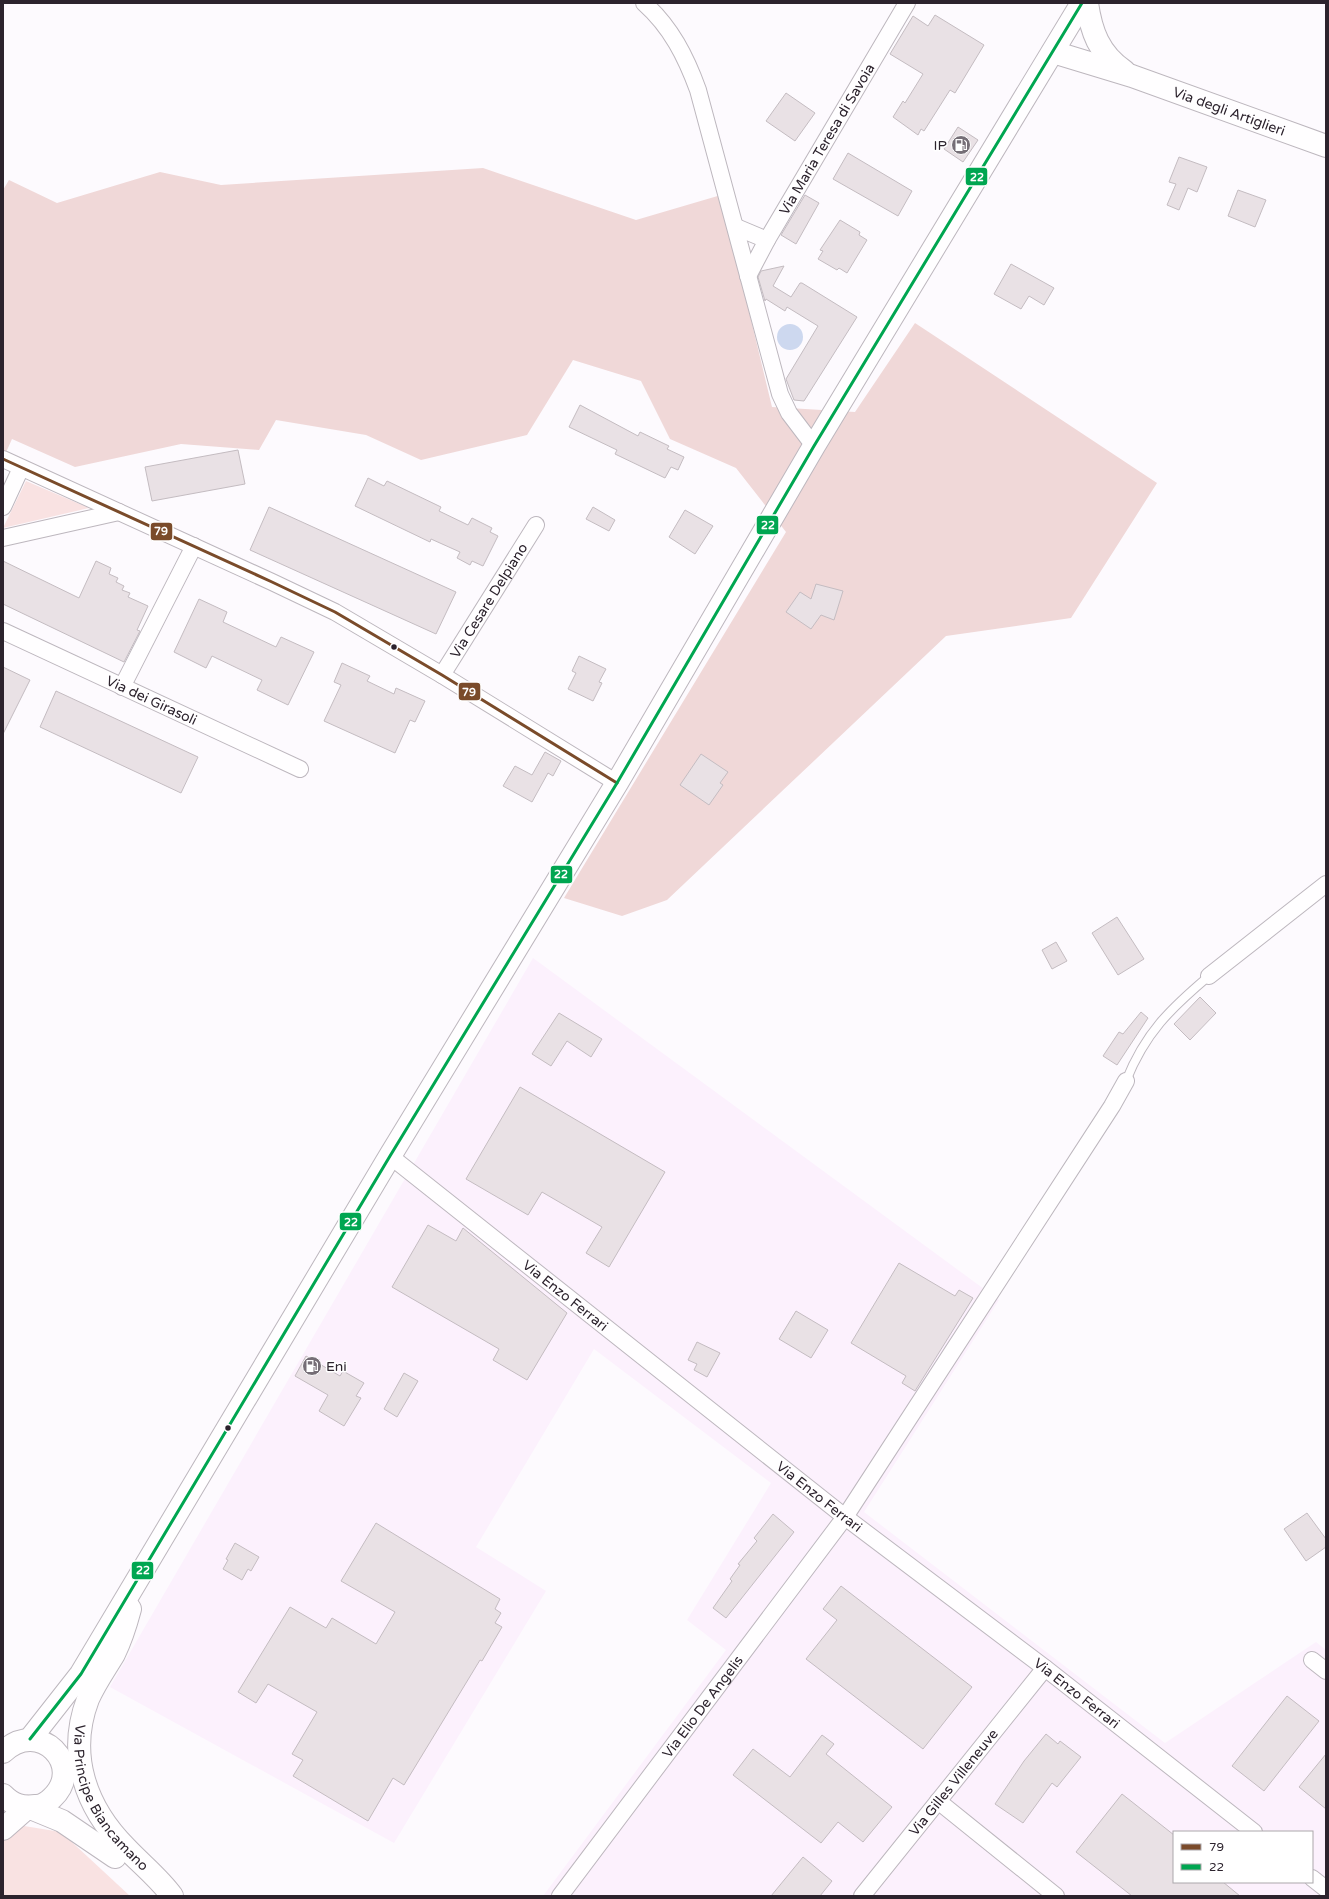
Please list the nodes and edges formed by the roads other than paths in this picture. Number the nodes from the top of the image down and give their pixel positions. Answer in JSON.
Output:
{"nodes":[{"id":1,"x":644,"y":3,"type":"edge"},
{"id":2,"x":907,"y":3,"type":"edge"},
{"id":3,"x":1082,"y":3,"type":"edge"},
{"id":4,"x":1087,"y":3,"type":"edge"},
{"id":5,"x":1053,"y":52,"type":"junction"},
{"id":6,"x":1132,"y":76,"type":"junction"},
{"id":7,"x":1326,"y":146,"type":"edge"},
{"id":8,"x":736,"y":227,"type":"junction"},
{"id":9,"x":767,"y":240,"type":"junction"},
{"id":10,"x":748,"y":276,"type":"junction"},
{"id":11,"x":814,"y":446,"type":"junction"},
{"id":12,"x":3,"y":459,"type":"edge"},
{"id":13,"x":21,"y":468,"type":"junction"},
{"id":14,"x":3,"y":507,"type":"edge"},
{"id":15,"x":119,"y":512,"type":"junction"},
{"id":16,"x":536,"y":525,"type":"dead end"},
{"id":17,"x":3,"y":538,"type":"edge"},
{"id":18,"x":194,"y":546,"type":"junction"},
{"id":19,"x":3,"y":631,"type":"edge"},
{"id":20,"x":442,"y":675,"type":"junction"},
{"id":21,"x":122,"y":686,"type":"junction"},
{"id":22,"x":300,"y":769,"type":"dead end"},
{"id":23,"x":618,"y":783,"type":"junction"},
{"id":24,"x":1326,"y":884,"type":"edge"},
{"id":25,"x":1209,"y":976,"type":"joint"},
{"id":26,"x":1126,"y":1081,"type":"joint"},
{"id":27,"x":390,"y":1156,"type":"junction"},
{"id":28,"x":845,"y":1517,"type":"junction"},
{"id":29,"x":138,"y":1579,"type":"junction"},
{"id":30,"x":1312,"y":1660,"type":"dead end"},
{"id":31,"x":1045,"y":1668,"type":"junction"},
{"id":32,"x":1326,"y":1671,"type":"edge"},
{"id":33,"x":81,"y":1674,"type":"junction"},
{"id":34,"x":14,"y":1742,"type":"edge"},
{"id":35,"x":63,"y":1769,"type":"junction"},
{"id":36,"x":3,"y":1795,"type":"edge"},
{"id":37,"x":938,"y":1801,"type":"junction"},
{"id":38,"x":28,"y":1807,"type":"junction"},
{"id":39,"x":3,"y":1829,"type":"edge"},
{"id":40,"x":1253,"y":1831,"type":"edge"},
{"id":41,"x":115,"y":1857,"type":"junction"},
{"id":42,"x":1313,"y":1879,"type":"edge"},
{"id":43,"x":1326,"y":1889,"type":"edge"},
{"id":44,"x":157,"y":1896,"type":"edge"},
{"id":45,"x":172,"y":1896,"type":"edge"},
{"id":46,"x":560,"y":1896,"type":"edge"},
{"id":47,"x":862,"y":1896,"type":"edge"},
{"id":48,"x":1056,"y":1896,"type":"edge"}],
"edges":[{"from":1,"to":8,"type":"street"},
{"from":2,"to":9,"type":"street","name":"Via Maria Teresa di Savoia"},
{"from":3,"to":5,"type":"street","name":"Via Principe Biancamano"},
{"from":4,"to":6,"type":"street","name":"Via degli Artiglieri"},
{"from":5,"to":6,"type":"street","name":"Via degli Artiglieri"},
{"from":5,"to":11,"type":"street","name":"Via Principe Biancamano"},
{"from":6,"to":7,"type":"street","name":"Via degli Artiglieri"},
{"from":8,"to":9,"type":"street"},
{"from":8,"to":10,"type":"street"},
{"from":9,"to":10,"type":"street","name":"Via Maria Teresa di Savoia"},
{"from":10,"to":11,"type":"street"},
{"from":11,"to":23,"type":"street","name":"Via Principe Biancamano"},
{"from":12,"to":13,"type":"street"},
{"from":13,"to":14,"type":"street"},
{"from":13,"to":15,"type":"street"},
{"from":15,"to":17,"type":"street"},
{"from":15,"to":18,"type":"street"},
{"from":16,"to":20,"type":"street","name":"Via Cesare Delpiano"},
{"from":18,"to":20,"type":"street"},
{"from":18,"to":21,"type":"street"},
{"from":19,"to":21,"type":"street","name":"Via dei Girasoli"},
{"from":20,"to":23,"type":"street"},
{"from":21,"to":22,"type":"street","name":"Via dei Girasoli"},
{"from":23,"to":27,"type":"street","name":"Via Principe Biancamano"},
{"from":24,"to":25,"type":"street"},
{"from":25,"to":26,"type":"lane"},
{"from":26,"to":28,"type":"street","name":"Via Elio De Angelis"},
{"from":27,"to":28,"type":"street","name":"Via Enzo Ferrari"},
{"from":27,"to":29,"type":"street","name":"Via Principe Biancamano"},
{"from":28,"to":31,"type":"street","name":"Via Enzo Ferrari"},
{"from":28,"to":46,"type":"street","name":"Via Elio De Angelis"},
{"from":29,"to":33,"type":"street","name":"Via Principe Biancamano"},
{"from":29,"to":45,"type":"street","name":"Via Principe Biancamano"},
{"from":30,"to":32,"type":"street"},
{"from":31,"to":37,"type":"street","name":"Via Gilles Villeneuve"},
{"from":31,"to":40,"type":"street","name":"Via Enzo Ferrari"},
{"from":33,"to":34,"type":"street","name":"Via Principe Biancamano"},
{"from":33,"to":35,"type":"street","name":"Via Principe Biancamano"},
{"from":34,"to":35,"type":"street"},
{"from":35,"to":38,"type":"street","name":"Via Principe Biancamano"},
{"from":35,"to":41,"type":"street"},
{"from":36,"to":38,"type":"street"},
{"from":37,"to":47,"type":"street","name":"Via Gilles Villeneuve"},
{"from":37,"to":48,"type":"street"},
{"from":38,"to":39,"type":"street"},
{"from":38,"to":41,"type":"street"},
{"from":41,"to":44,"type":"street"},
{"from":42,"to":43,"type":"street"}]}
